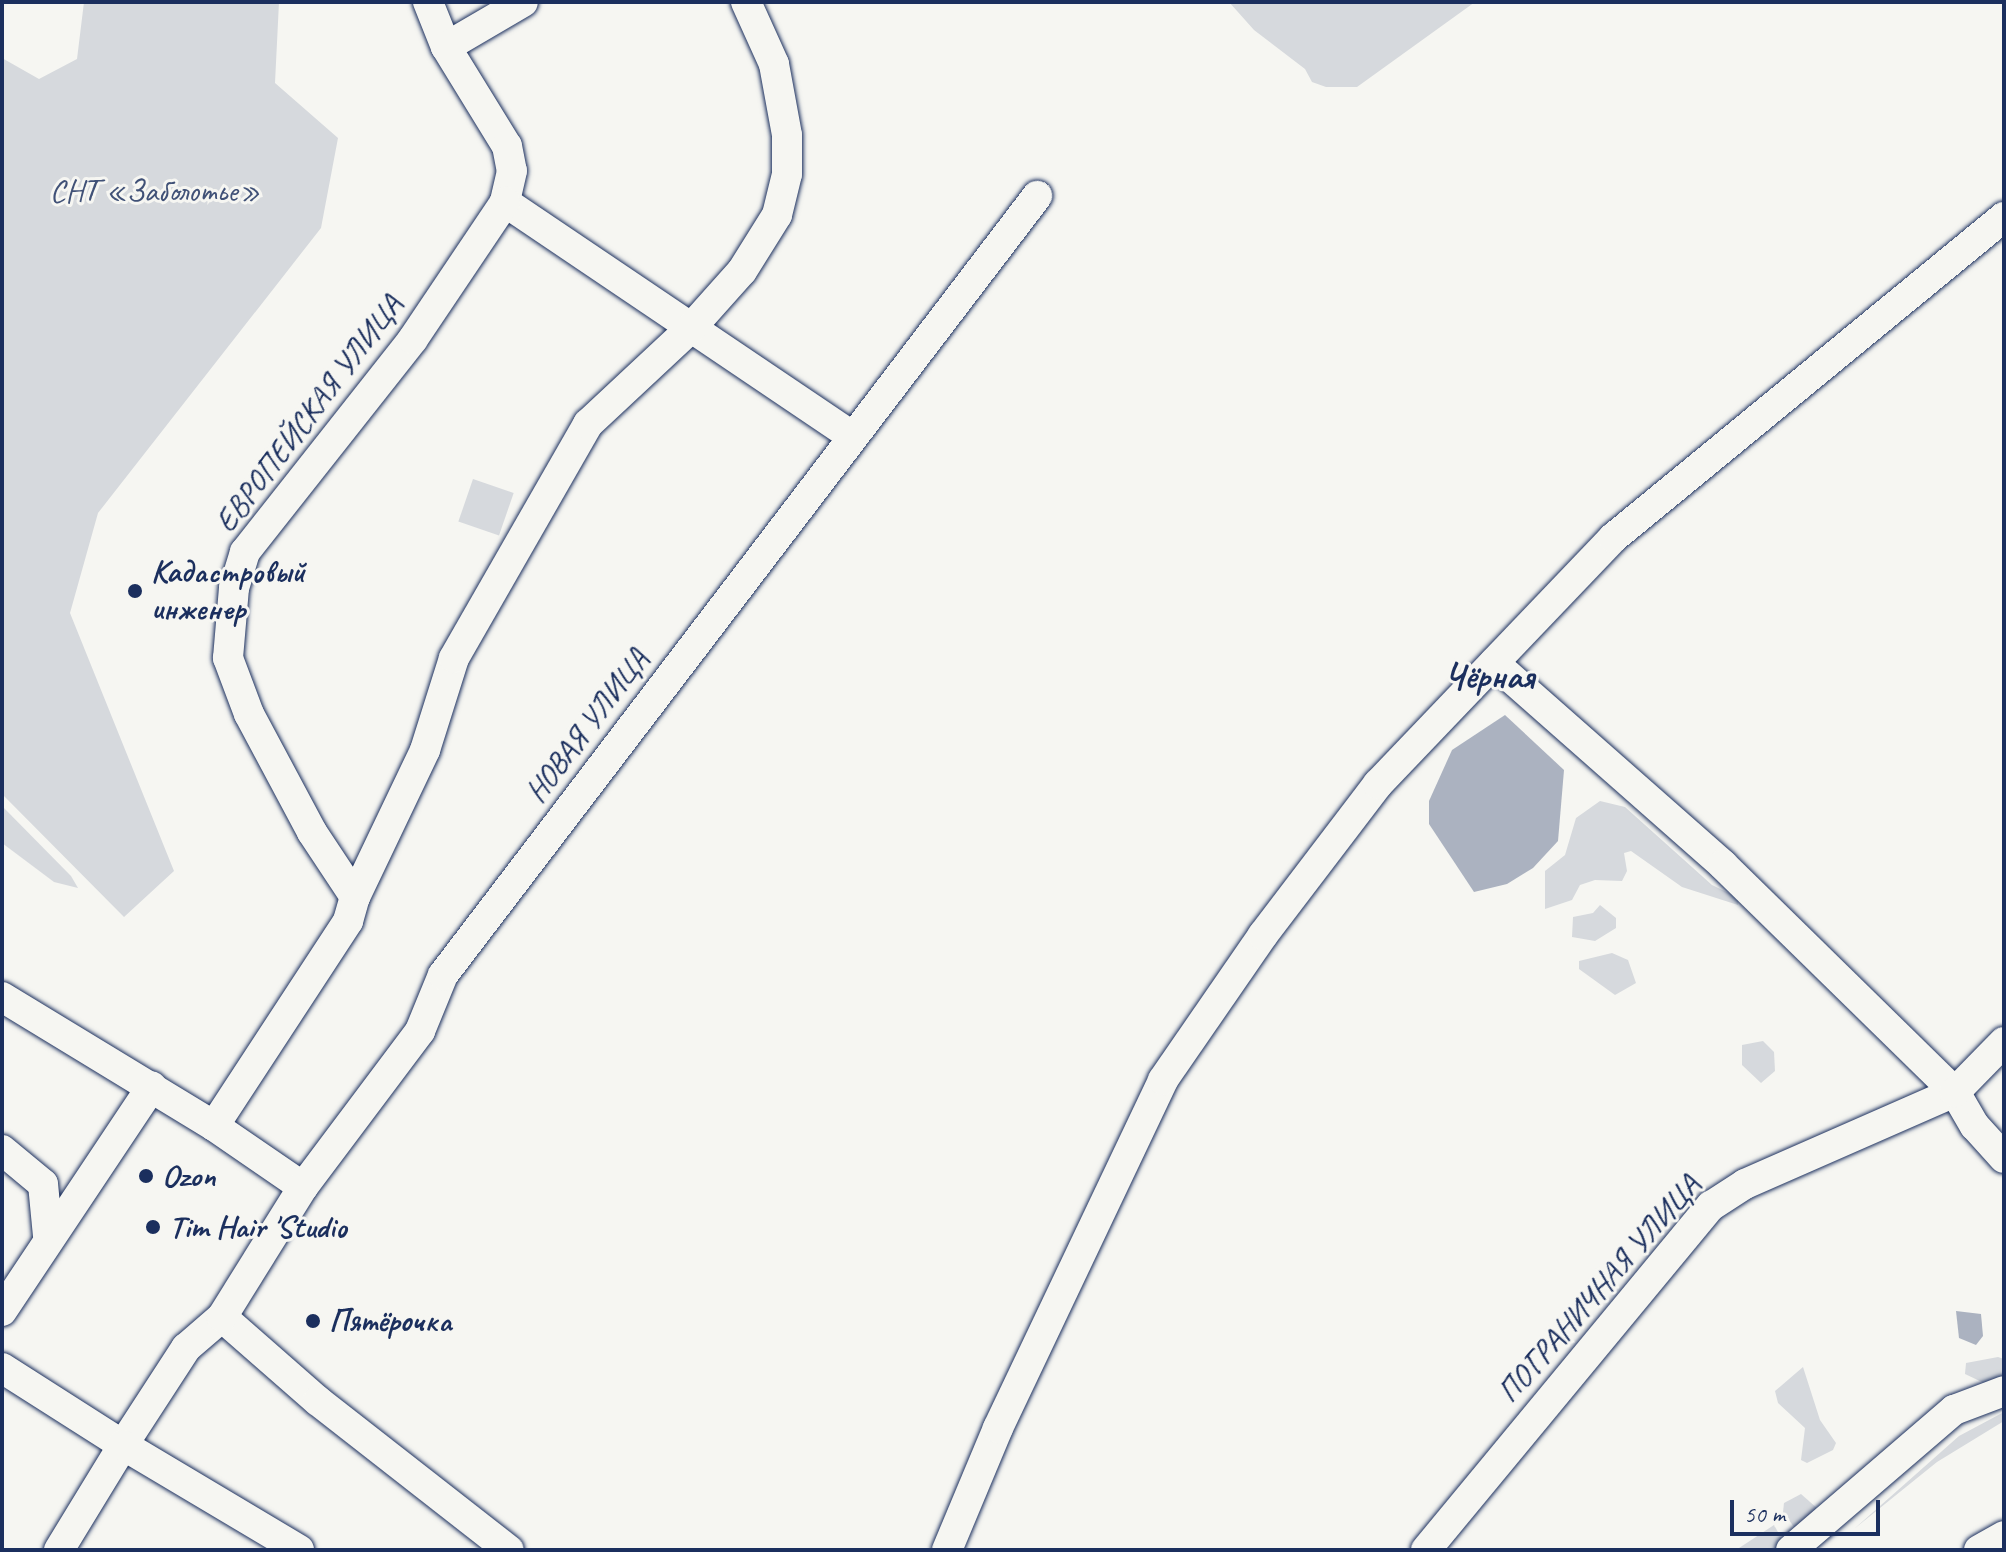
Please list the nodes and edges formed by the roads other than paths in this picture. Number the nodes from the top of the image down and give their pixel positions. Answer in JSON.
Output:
{"nodes":[{"id":1,"x":428,"y":2,"type":"edge"},
{"id":2,"x":523,"y":2,"type":"edge"},
{"id":3,"x":746,"y":2,"type":"edge"},
{"id":4,"x":446,"y":47,"type":"junction"},
{"id":5,"x":1037,"y":196,"type":"dead end"},
{"id":6,"x":505,"y":202,"type":"junction"},
{"id":7,"x":2004,"y":217,"type":"edge"},
{"id":8,"x":691,"y":328,"type":"junction"},
{"id":9,"x":852,"y":436,"type":"junction"},
{"id":10,"x":1494,"y":663,"type":"junction"},
{"id":11,"x":355,"y":897,"type":"junction"},
{"id":12,"x":2,"y":997,"type":"edge"},
{"id":13,"x":2004,"y":1042,"type":"edge"},
{"id":14,"x":152,"y":1086,"type":"junction"},
{"id":15,"x":1955,"y":1092,"type":"junction"},
{"id":16,"x":214,"y":1126,"type":"junction"},
{"id":17,"x":2,"y":1150,"type":"edge"},
{"id":18,"x":2004,"y":1158,"type":"edge"},
{"id":19,"x":303,"y":1187,"type":"junction"},
{"id":20,"x":48,"y":1236,"type":"junction"},
{"id":21,"x":2,"y":1311,"type":"edge"},
{"id":22,"x":222,"y":1317,"type":"junction"},
{"id":23,"x":2,"y":1368,"type":"edge"},
{"id":24,"x":2004,"y":1391,"type":"edge"},
{"id":25,"x":123,"y":1445,"type":"junction"},
{"id":26,"x":2004,"y":1536,"type":"edge"},
{"id":27,"x":59,"y":1550,"type":"edge"},
{"id":28,"x":299,"y":1550,"type":"edge"},
{"id":29,"x":509,"y":1550,"type":"edge"},
{"id":30,"x":947,"y":1550,"type":"edge"},
{"id":31,"x":1426,"y":1550,"type":"edge"},
{"id":32,"x":1791,"y":1550,"type":"edge"},
{"id":33,"x":1979,"y":1550,"type":"edge"}],
"edges":[{"from":1,"to":4,"type":"street","name":"ЕВРОПЕЙСКАЯ УЛИЦА"},
{"from":2,"to":4,"type":"street"},
{"from":3,"to":8,"type":"street"},
{"from":4,"to":6,"type":"street","name":"ЕВРОПЕЙСКАЯ УЛИЦА"},
{"from":5,"to":9,"type":"street","name":"НОВАЯ УЛИЦА"},
{"from":6,"to":8,"type":"street"},
{"from":6,"to":11,"type":"street","name":"ЕВРОПЕЙСКАЯ УЛИЦА"},
{"from":7,"to":10,"type":"street"},
{"from":8,"to":9,"type":"street"},
{"from":8,"to":11,"type":"street"},
{"from":9,"to":19,"type":"street","name":"НОВАЯ УЛИЦА"},
{"from":10,"to":15,"type":"street"},
{"from":10,"to":30,"type":"street"},
{"from":11,"to":16,"type":"street"},
{"from":12,"to":14,"type":"street"},
{"from":13,"to":15,"type":"street"},
{"from":14,"to":16,"type":"street"},
{"from":14,"to":20,"type":"street"},
{"from":15,"to":18,"type":"street"},
{"from":15,"to":31,"type":"street","name":"ПОГРАНИЧНАЯ УЛИЦА"},
{"from":16,"to":19,"type":"street"},
{"from":17,"to":20,"type":"street"},
{"from":19,"to":22,"type":"street","name":"НОВАЯ УЛИЦА"},
{"from":20,"to":21,"type":"street"},
{"from":22,"to":25,"type":"street","name":"НОВАЯ УЛИЦА"},
{"from":22,"to":29,"type":"street"},
{"from":23,"to":25,"type":"street"},
{"from":24,"to":32,"type":"street"},
{"from":25,"to":27,"type":"street","name":"НОВАЯ УЛИЦА"},
{"from":25,"to":28,"type":"street"},
{"from":26,"to":33,"type":"street"}]}
